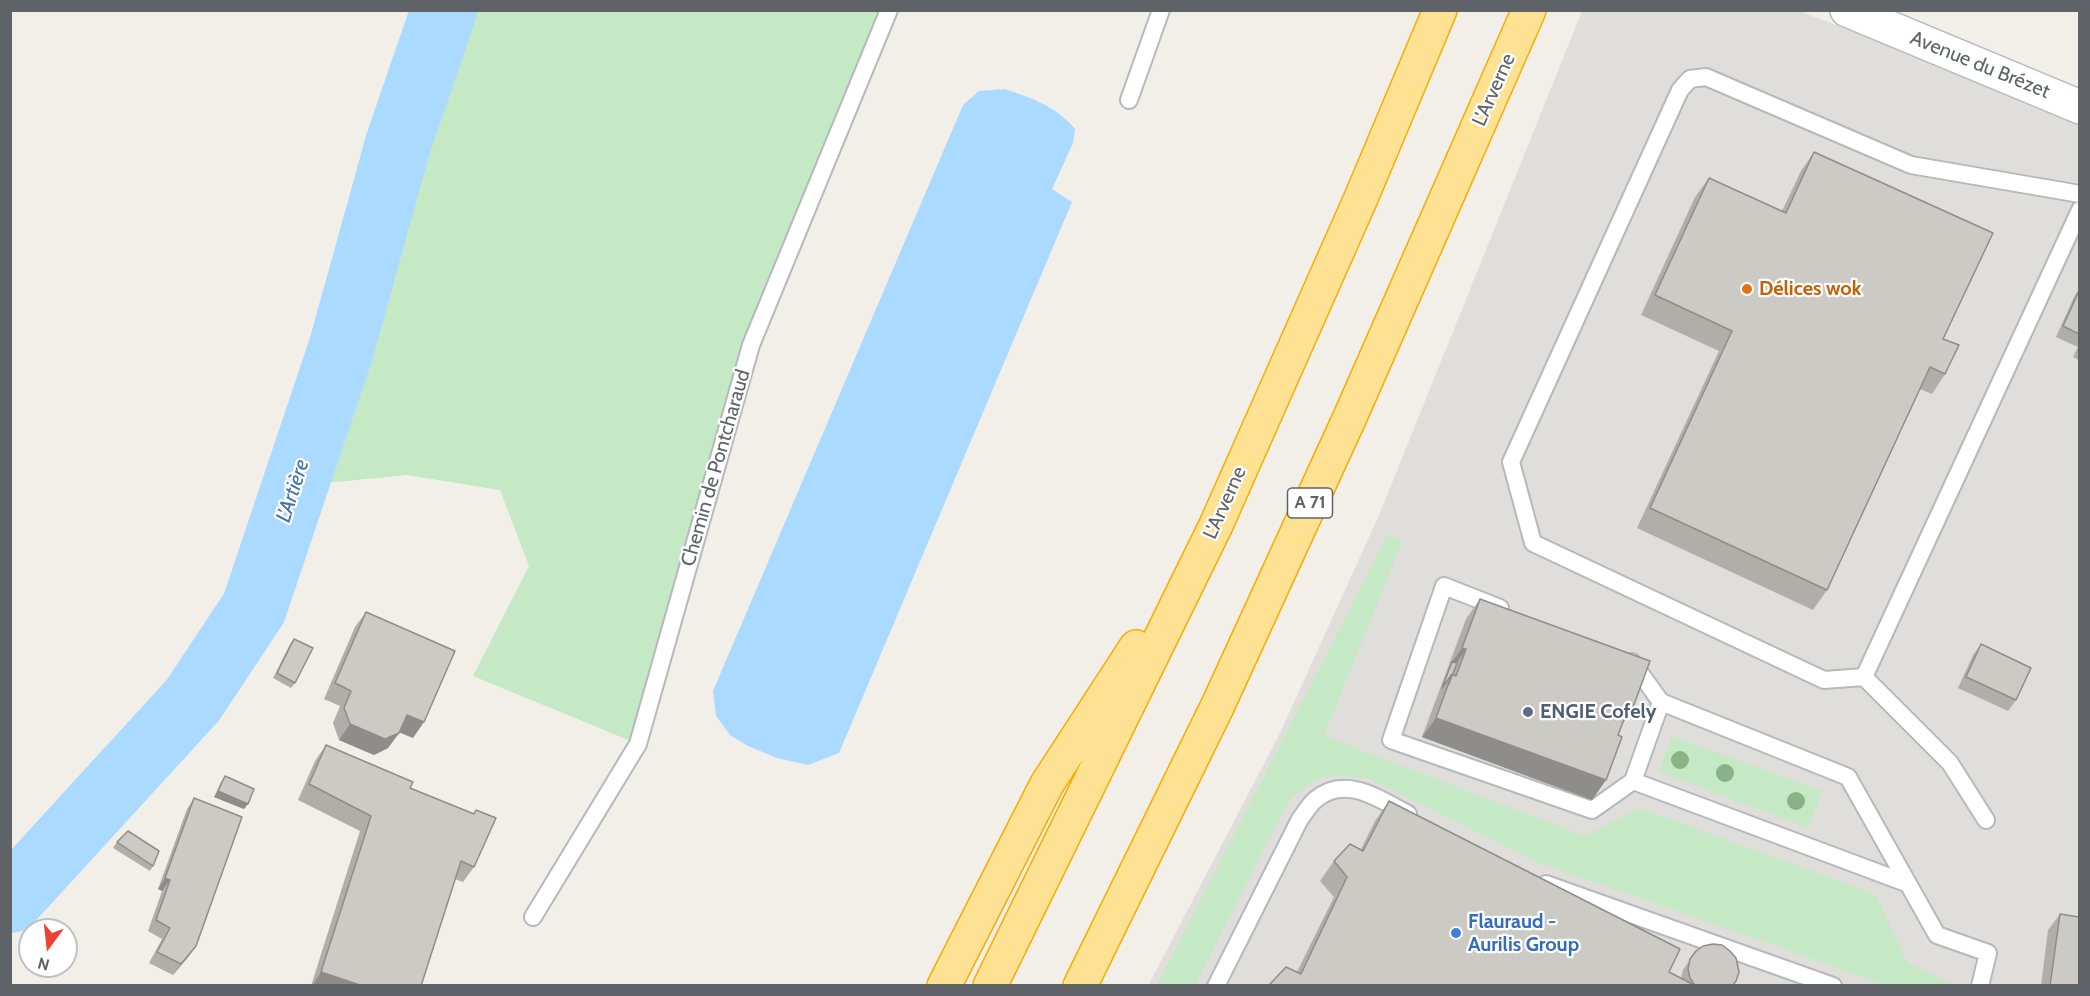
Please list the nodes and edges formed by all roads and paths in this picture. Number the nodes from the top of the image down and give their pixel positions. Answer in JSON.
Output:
{"nodes":[{"id":1,"x":890,"y":10,"type":"edge"},
{"id":2,"x":1161,"y":10,"type":"edge"},
{"id":3,"x":1440,"y":10,"type":"edge"},
{"id":4,"x":1529,"y":10,"type":"edge"},
{"id":5,"x":1847,"y":10,"type":"edge"},
{"id":6,"x":1129,"y":100,"type":"dead end"},
{"id":7,"x":2079,"y":106,"type":"edge"},
{"id":8,"x":2079,"y":194,"type":"edge"},
{"id":9,"x":2079,"y":210,"type":"edge"},
{"id":10,"x":1215,"y":525,"type":"junction"},
{"id":11,"x":1510,"y":612,"type":"edge"},
{"id":12,"x":1619,"y":654,"type":"edge"},
{"id":13,"x":1864,"y":677,"type":"junction"},
{"id":14,"x":1661,"y":702,"type":"junction"},
{"id":15,"x":1633,"y":781,"type":"junction"},
{"id":16,"x":1986,"y":820,"type":"dead end"},
{"id":17,"x":1422,"y":821,"type":"edge"},
{"id":18,"x":1533,"y":879,"type":"edge"},
{"id":19,"x":1906,"y":883,"type":"junction"},
{"id":20,"x":533,"y":917,"type":"dead end"},
{"id":21,"x":944,"y":986,"type":"edge"},
{"id":22,"x":990,"y":986,"type":"edge"},
{"id":23,"x":1080,"y":986,"type":"edge"},
{"id":24,"x":1216,"y":986,"type":"edge"},
{"id":25,"x":1833,"y":986,"type":"edge"},
{"id":26,"x":1980,"y":986,"type":"edge"}],
"edges":[{"from":1,"to":20,"type":"lane","name":"Chemin de Pontcharaud"},
{"from":2,"to":6,"type":"lane"},
{"from":3,"to":10,"type":"highway","name":"L'Arverne"},
{"from":4,"to":23,"type":"highway","name":"L'Arverne","number":"A 71"},
{"from":5,"to":7,"type":"street","name":"Avenue du Brézet"},
{"from":8,"to":13,"type":"lane"},
{"from":9,"to":13,"type":"lane"},
{"from":10,"to":21,"type":"highway"},
{"from":10,"to":22,"type":"highway","name":"L'Arverne"},
{"from":11,"to":15,"type":"lane"},
{"from":12,"to":14,"type":"lane"},
{"from":13,"to":16,"type":"lane"},
{"from":14,"to":15,"type":"lane"},
{"from":14,"to":19,"type":"lane"},
{"from":15,"to":19,"type":"lane"},
{"from":17,"to":24,"type":"lane"},
{"from":18,"to":25,"type":"lane"},
{"from":19,"to":26,"type":"lane"}]}
